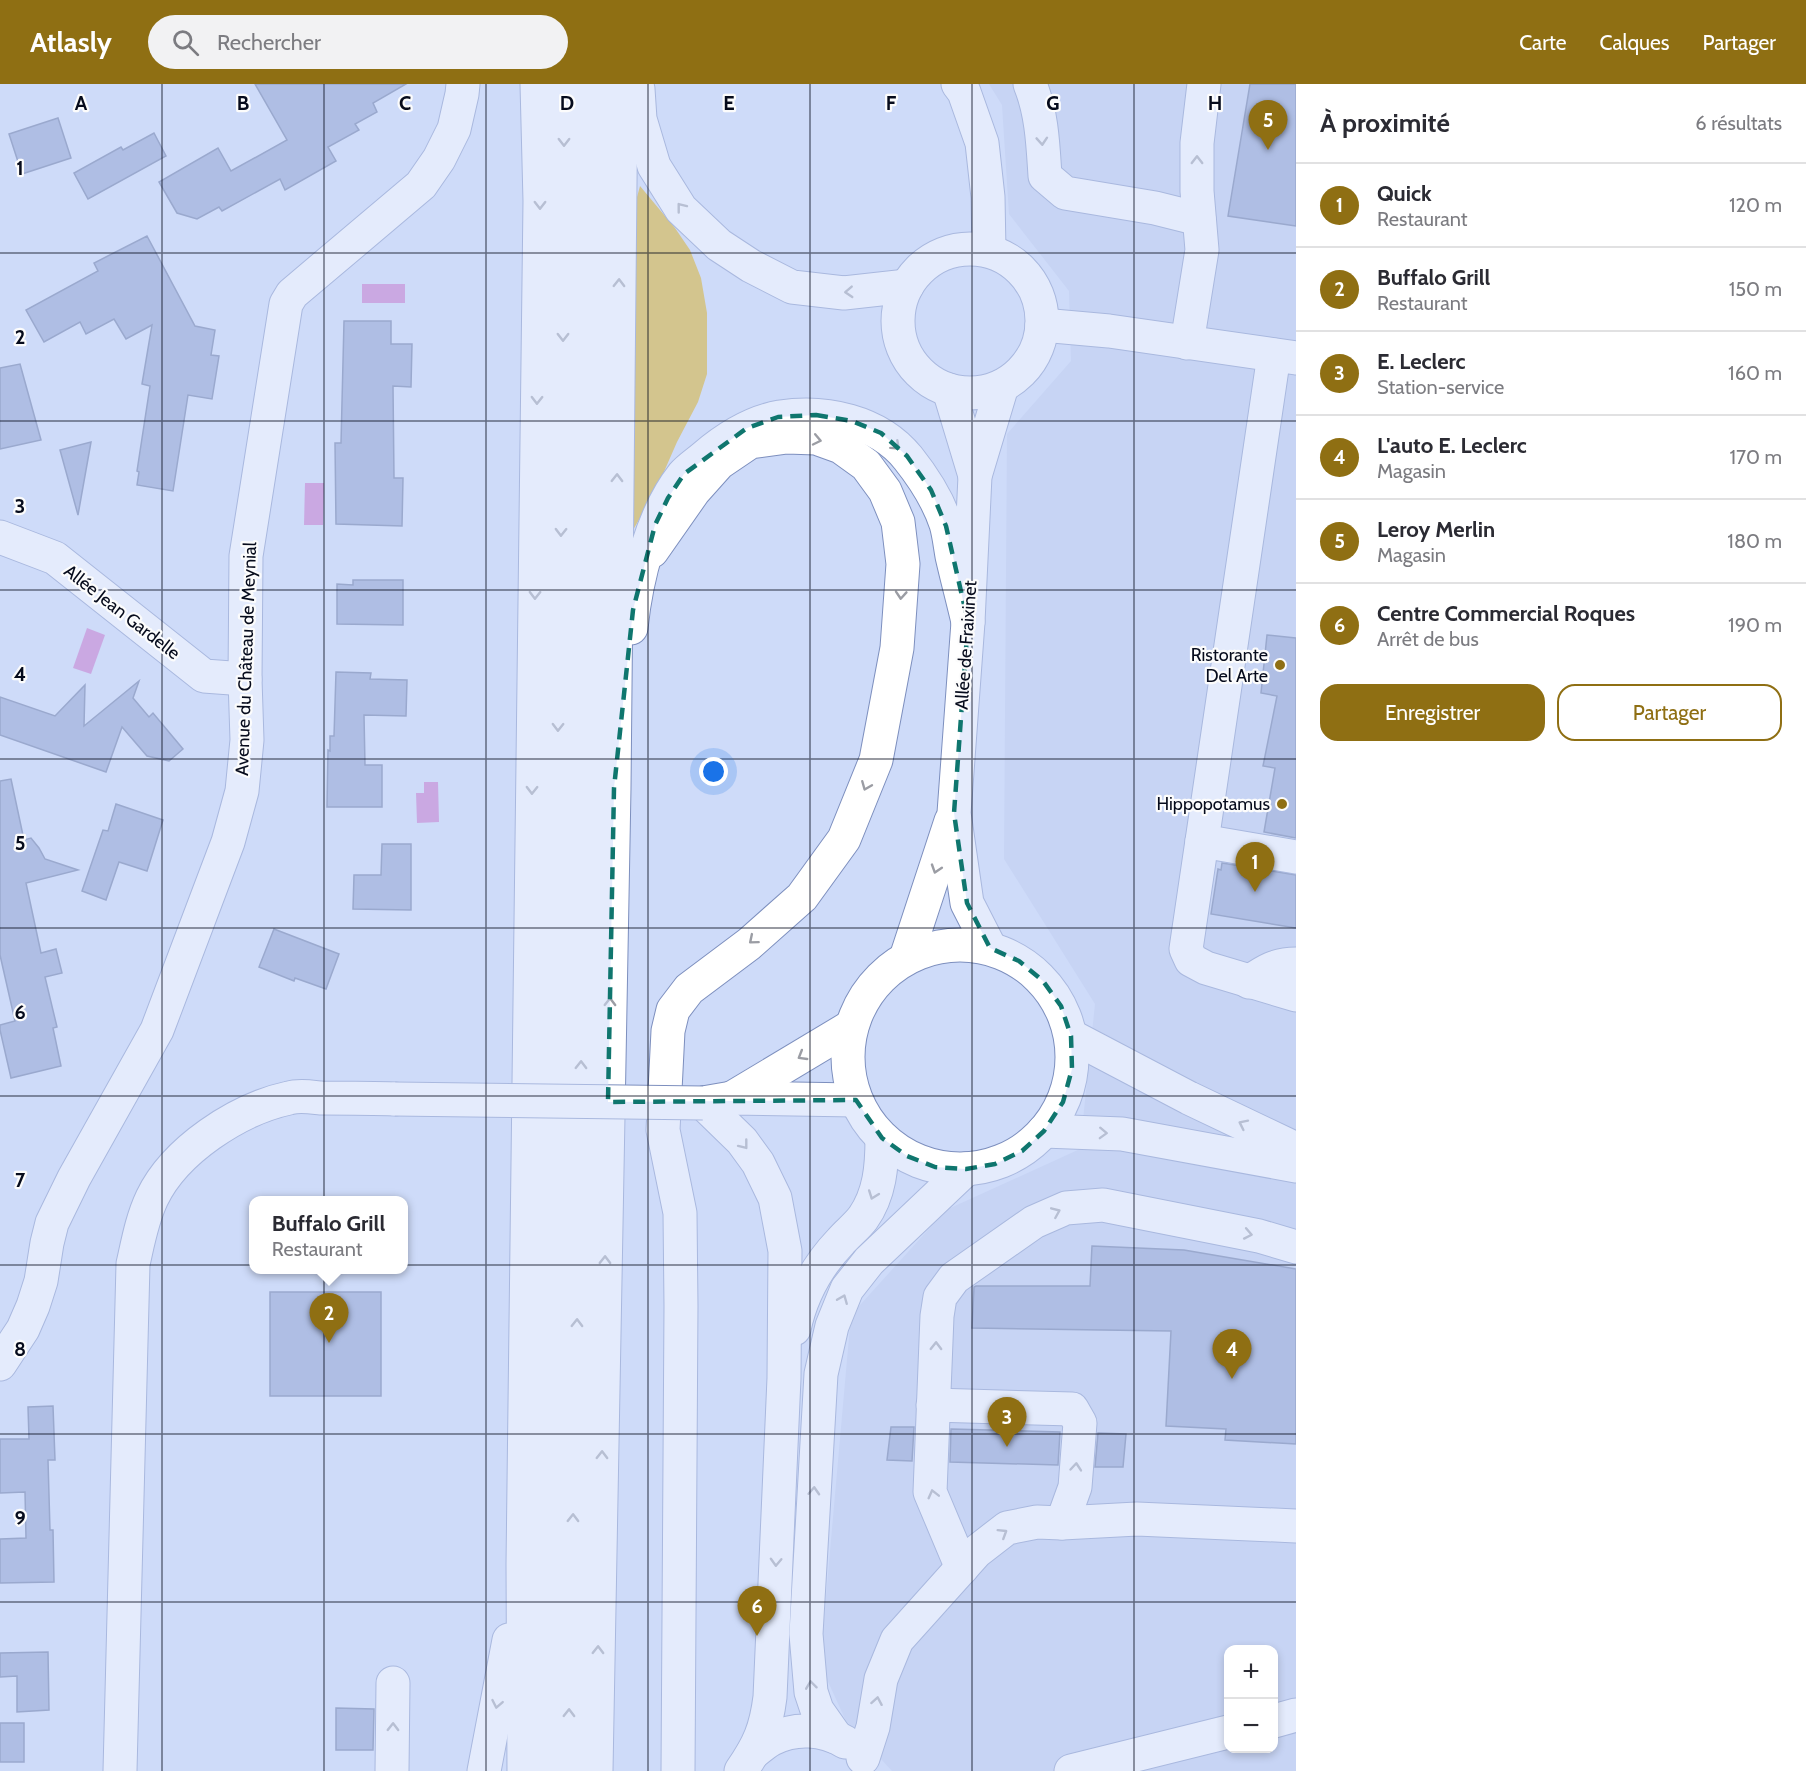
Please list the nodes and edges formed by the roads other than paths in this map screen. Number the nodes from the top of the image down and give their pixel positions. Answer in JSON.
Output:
{"nodes":[{"id":1,"x":462,"y":84,"type":"edge"},
{"id":2,"x":537,"y":84,"type":"edge"},
{"id":3,"x":565,"y":84,"type":"edge"},
{"id":4,"x":589,"y":84,"type":"edge"},
{"id":5,"x":621,"y":84,"type":"edge"},
{"id":6,"x":637,"y":84,"type":"edge"},
{"id":7,"x":958,"y":84,"type":"edge"},
{"id":8,"x":1030,"y":84,"type":"edge"},
{"id":9,"x":1204,"y":84,"type":"edge"},
{"id":10,"x":1199,"y":219,"type":"junction"},
{"id":11,"x":989,"y":251,"type":"junction"},
{"id":12,"x":907,"y":286,"type":"junction"},
{"id":13,"x":1042,"y":325,"type":"junction"},
{"id":14,"x":1187,"y":343,"type":"junction"},
{"id":15,"x":1285,"y":356,"type":"edge"},
{"id":16,"x":1002,"y":386,"type":"junction"},
{"id":17,"x":949,"y":390,"type":"junction"},
{"id":18,"x":975,"y":476,"type":"junction"},
{"id":19,"x":0,"y":537,"type":"edge"},
{"id":20,"x":645,"y":559,"type":"junction"},
{"id":21,"x":968,"y":622,"type":"junction"},
{"id":22,"x":245,"y":679,"type":"junction"},
{"id":23,"x":614,"y":788,"type":"junction"},
{"id":24,"x":954,"y":813,"type":"junction"},
{"id":25,"x":1202,"y":841,"type":"junction"},
{"id":26,"x":1296,"y":857,"type":"edge"},
{"id":27,"x":990,"y":948,"type":"junction"},
{"id":28,"x":906,"y":958,"type":"junction"},
{"id":29,"x":1296,"y":964,"type":"edge"},
{"id":30,"x":1250,"y":982,"type":"junction"},
{"id":31,"x":1296,"y":995,"type":"edge"},
{"id":32,"x":852,"y":1026,"type":"junction"},
{"id":33,"x":1071,"y":1036,"type":"junction"},
{"id":34,"x":856,"y":1100,"type":"junction"},
{"id":35,"x":717,"y":1101,"type":"junction"},
{"id":36,"x":1044,"y":1131,"type":"junction"},
{"id":37,"x":882,"y":1138,"type":"junction"},
{"id":38,"x":1296,"y":1149,"type":"edge"},
{"id":39,"x":1296,"y":1166,"type":"edge"},
{"id":40,"x":966,"y":1169,"type":"junction"},
{"id":41,"x":1296,"y":1247,"type":"edge"},
{"id":42,"x":0,"y":1364,"type":"edge"},
{"id":43,"x":784,"y":1378,"type":"junction"},
{"id":44,"x":933,"y":1405,"type":"junction"},
{"id":45,"x":1062,"y":1523,"type":"junction"},
{"id":46,"x":1296,"y":1526,"type":"edge"},
{"id":47,"x":523,"y":1564,"type":"junction"},
{"id":48,"x":962,"y":1568,"type":"junction"},
{"id":49,"x":393,"y":1683,"type":"dead end"},
{"id":50,"x":1296,"y":1715,"type":"edge"},
{"id":51,"x":1278,"y":1720,"type":"edge"},
{"id":52,"x":1224,"y":1733,"type":"edge"},
{"id":53,"x":836,"y":1737,"type":"junction"},
{"id":54,"x":747,"y":1762,"type":"edge"},
{"id":55,"x":867,"y":1764,"type":"edge"},
{"id":56,"x":120,"y":1771,"type":"edge"},
{"id":57,"x":392,"y":1771,"type":"edge"},
{"id":58,"x":484,"y":1771,"type":"edge"},
{"id":59,"x":524,"y":1771,"type":"edge"},
{"id":60,"x":544,"y":1771,"type":"edge"},
{"id":61,"x":568,"y":1771,"type":"edge"},
{"id":62,"x":596,"y":1771,"type":"edge"},
{"id":63,"x":678,"y":1771,"type":"edge"},
{"id":64,"x":1071,"y":1771,"type":"edge"}],
"edges":[{"from":1,"to":22,"type":"street","name":"Avenue du Château de Meynial"},
{"from":2,"to":47,"type":"street","one_way":true},
{"from":3,"to":60,"type":"street","one_way":true},
{"from":61,"to":4,"type":"street","one_way":true},
{"from":23,"to":5,"type":"street","one_way":true},
{"from":12,"to":6,"type":"street","one_way":true},
{"from":7,"to":11,"type":"street"},
{"from":8,"to":10,"type":"street","one_way":true},
{"from":10,"to":9,"type":"street","one_way":true},
{"from":10,"to":14,"type":"street"},
{"from":11,"to":12,"type":"street"},
{"from":11,"to":13,"type":"street"},
{"from":12,"to":17,"type":"street"},
{"from":13,"to":14,"type":"street"},
{"from":13,"to":16,"type":"street"},
{"from":14,"to":15,"type":"street"},
{"from":15,"to":25,"type":"street"},
{"from":16,"to":17,"type":"street"},
{"from":16,"to":18,"type":"street"},
{"from":17,"to":18,"type":"street"},
{"from":18,"to":21,"type":"street","name":"Allée de Fraixinet"},
{"from":19,"to":22,"type":"street","name":"Allée Jean Gardelle"},
{"from":20,"to":21,"type":"street","one_way":true},
{"from":20,"to":23,"type":"street"},
{"from":20,"to":63,"type":"street","one_way":true},
{"from":21,"to":24,"type":"street","name":"Allée de Fraixinet"},
{"from":22,"to":42,"type":"street","name":"Avenue du Château de Meynial"},
{"from":62,"to":23,"type":"street","one_way":true},
{"from":24,"to":27,"type":"street","name":"Allée de Fraixinet"},
{"from":24,"to":28,"type":"street","name":"Allée de Fraixinet","one_way":true},
{"from":25,"to":26,"type":"street"},
{"from":25,"to":30,"type":"street"},
{"from":27,"to":28,"type":"street"},
{"from":27,"to":33,"type":"street"},
{"from":28,"to":32,"type":"street"},
{"from":29,"to":30,"type":"street"},
{"from":30,"to":31,"type":"street"},
{"from":32,"to":34,"type":"street"},
{"from":32,"to":35,"type":"street","one_way":true},
{"from":33,"to":36,"type":"street"},
{"from":38,"to":33,"type":"street","one_way":true},
{"from":34,"to":35,"type":"street"},
{"from":34,"to":37,"type":"street"},
{"from":35,"to":43,"type":"street","one_way":true},
{"from":35,"to":56,"type":"street","bridge":true},
{"from":36,"to":39,"type":"street","one_way":true},
{"from":36,"to":40,"type":"street"},
{"from":37,"to":40,"type":"street"},
{"from":37,"to":43,"type":"street","one_way":true},
{"from":53,"to":40,"type":"street","one_way":true},
{"from":44,"to":41,"type":"street","one_way":true},
{"from":43,"to":54,"type":"street","one_way":true},
{"from":45,"to":44,"type":"street","one_way":true},
{"from":48,"to":44,"type":"street","one_way":true},
{"from":45,"to":46,"type":"street"},
{"from":48,"to":45,"type":"street","one_way":true},
{"from":47,"to":58,"type":"street","one_way":true},
{"from":47,"to":59,"type":"street"},
{"from":55,"to":48,"type":"street","one_way":true},
{"from":57,"to":49,"type":"street","one_way":true},
{"from":50,"to":51,"type":"street"},
{"from":52,"to":64,"type":"street"},
{"from":53,"to":54,"type":"street"},
{"from":53,"to":55,"type":"street"}]}
